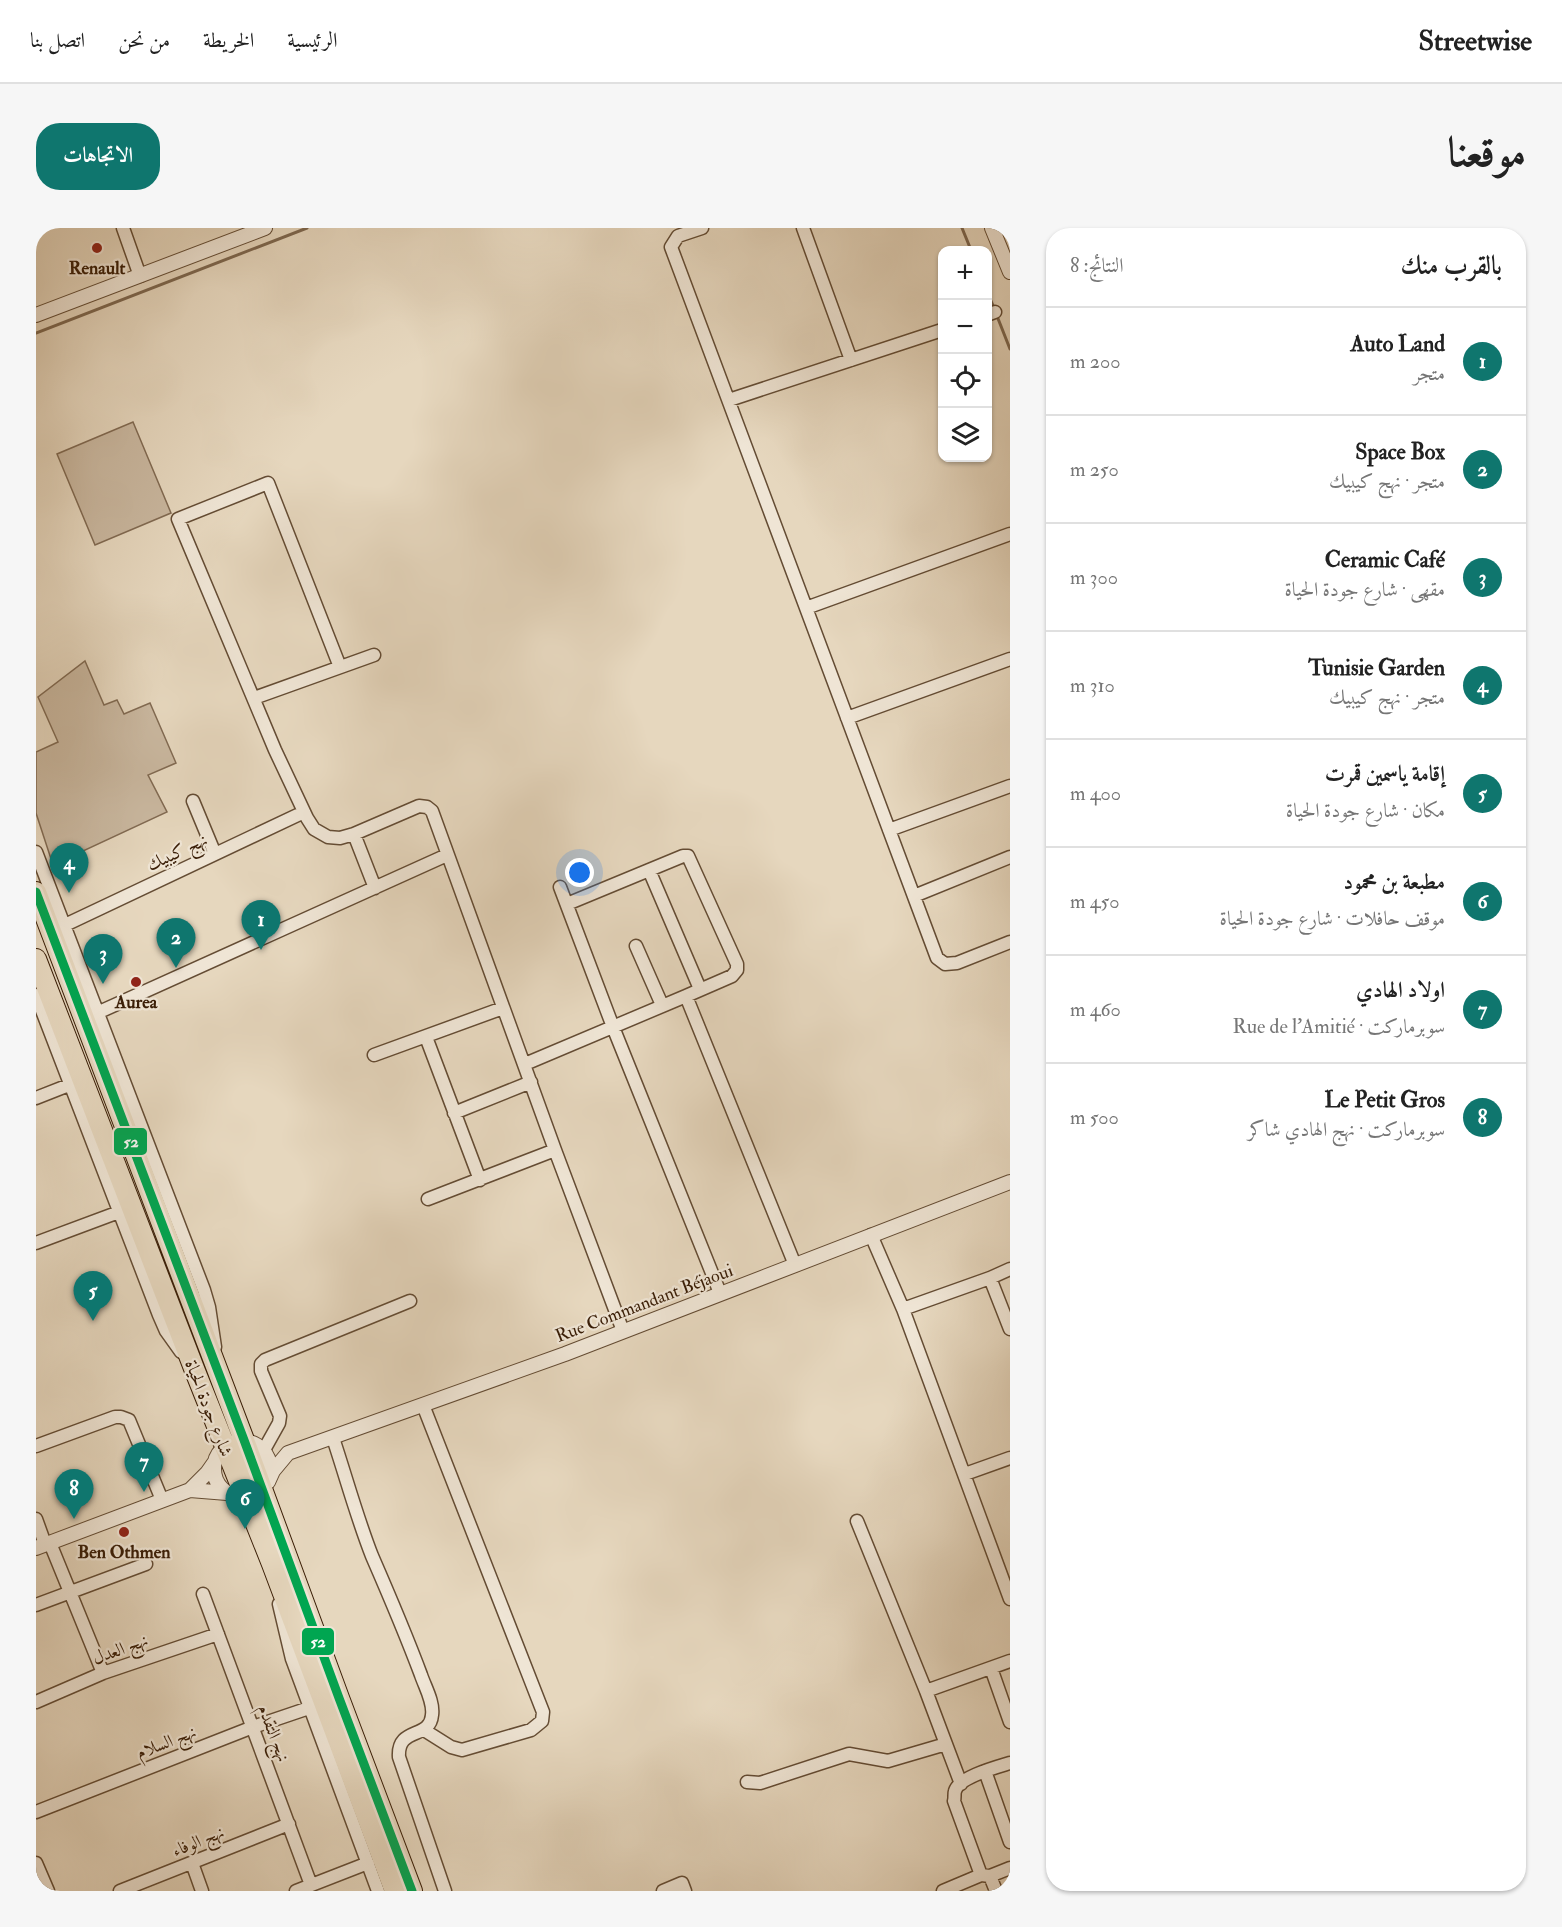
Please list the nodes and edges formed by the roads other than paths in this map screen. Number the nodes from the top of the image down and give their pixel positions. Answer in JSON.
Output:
{"nodes":[{"id":1,"x":123,"y":228,"type":"edge"},
{"id":2,"x":265,"y":228,"type":"edge"},
{"id":3,"x":702,"y":228,"type":"edge"},
{"id":4,"x":803,"y":228,"type":"edge"},
{"id":5,"x":992,"y":228,"type":"edge"},
{"id":6,"x":1010,"y":272,"type":"edge"},
{"id":7,"x":140,"y":276,"type":"junction"},
{"id":8,"x":36,"y":315,"type":"edge"},
{"id":9,"x":938,"y":331,"type":"edge"},
{"id":10,"x":851,"y":360,"type":"junction"},
{"id":11,"x":729,"y":400,"type":"junction"},
{"id":12,"x":1010,"y":534,"type":"edge"},
{"id":13,"x":806,"y":608,"type":"junction"},
{"id":14,"x":374,"y":654,"type":"dead end"},
{"id":15,"x":1010,"y":659,"type":"edge"},
{"id":16,"x":340,"y":667,"type":"junction"},
{"id":17,"x":254,"y":698,"type":"junction"},
{"id":18,"x":847,"y":718,"type":"junction"},
{"id":19,"x":1010,"y":786,"type":"edge"},
{"id":20,"x":193,"y":801,"type":"dead end"},
{"id":21,"x":304,"y":812,"type":"junction"},
{"id":22,"x":890,"y":830,"type":"junction"},
{"id":23,"x":354,"y":834,"type":"junction"},
{"id":24,"x":36,"y":852,"type":"edge"},
{"id":25,"x":215,"y":854,"type":"junction"},
{"id":26,"x":447,"y":855,"type":"junction"},
{"id":27,"x":1010,"y":857,"type":"edge"},
{"id":28,"x":650,"y":870,"type":"junction"},
{"id":29,"x":560,"y":887,"type":"dead end"},
{"id":30,"x":375,"y":888,"type":"junction"},
{"id":31,"x":36,"y":892,"type":"edge"},
{"id":32,"x":914,"y":896,"type":"junction"},
{"id":33,"x":567,"y":904,"type":"junction"},
{"id":34,"x":64,"y":925,"type":"junction"},
{"id":35,"x":1010,"y":942,"type":"edge"},
{"id":36,"x":636,"y":946,"type":"dead end"},
{"id":37,"x":36,"y":959,"type":"edge"},
{"id":38,"x":700,"y":989,"type":"junction"},
{"id":39,"x":36,"y":995,"type":"edge"},
{"id":40,"x":686,"y":996,"type":"junction"},
{"id":41,"x":662,"y":1005,"type":"junction"},
{"id":42,"x":504,"y":1008,"type":"junction"},
{"id":43,"x":98,"y":1013,"type":"junction"},
{"id":44,"x":613,"y":1027,"type":"junction"},
{"id":45,"x":426,"y":1037,"type":"junction"},
{"id":46,"x":374,"y":1055,"type":"dead end"},
{"id":47,"x":525,"y":1064,"type":"junction"},
{"id":48,"x":531,"y":1082,"type":"junction"},
{"id":49,"x":69,"y":1085,"type":"junction"},
{"id":50,"x":36,"y":1098,"type":"edge"},
{"id":51,"x":454,"y":1113,"type":"junction"},
{"id":52,"x":555,"y":1150,"type":"junction"},
{"id":53,"x":480,"y":1180,"type":"junction"},
{"id":54,"x":1010,"y":1183,"type":"edge"},
{"id":55,"x":428,"y":1199,"type":"dead end"},
{"id":56,"x":119,"y":1212,"type":"junction"},
{"id":57,"x":871,"y":1235,"type":"junction"},
{"id":58,"x":36,"y":1243,"type":"edge"},
{"id":59,"x":795,"y":1265,"type":"junction"},
{"id":60,"x":1010,"y":1269,"type":"edge"},
{"id":61,"x":990,"y":1278,"type":"junction"},
{"id":62,"x":720,"y":1293,"type":"junction"},
{"id":63,"x":410,"y":1301,"type":"dead end"},
{"id":64,"x":903,"y":1309,"type":"junction"},
{"id":65,"x":1010,"y":1329,"type":"edge"},
{"id":66,"x":623,"y":1331,"type":"junction"},
{"id":67,"x":217,"y":1370,"type":"junction"},
{"id":68,"x":195,"y":1371,"type":"junction"},
{"id":69,"x":423,"y":1405,"type":"junction"},
{"id":70,"x":333,"y":1438,"type":"junction"},
{"id":71,"x":255,"y":1444,"type":"junction"},
{"id":72,"x":36,"y":1446,"type":"edge"},
{"id":73,"x":288,"y":1453,"type":"junction"},
{"id":74,"x":219,"y":1454,"type":"junction"},
{"id":75,"x":1010,"y":1458,"type":"edge"},
{"id":76,"x":965,"y":1474,"type":"junction"},
{"id":77,"x":190,"y":1490,"type":"junction"},
{"id":78,"x":251,"y":1490,"type":"junction"},
{"id":79,"x":162,"y":1500,"type":"junction"},
{"id":80,"x":36,"y":1519,"type":"edge"},
{"id":81,"x":857,"y":1521,"type":"dead end"},
{"id":82,"x":44,"y":1545,"type":"edge"},
{"id":83,"x":146,"y":1564,"type":"dead end"},
{"id":84,"x":272,"y":1564,"type":"junction"},
{"id":85,"x":69,"y":1592,"type":"junction"},
{"id":86,"x":203,"y":1594,"type":"dead end"},
{"id":87,"x":1010,"y":1599,"type":"edge"},
{"id":88,"x":36,"y":1605,"type":"edge"},
{"id":89,"x":218,"y":1634,"type":"junction"},
{"id":90,"x":1010,"y":1661,"type":"edge"},
{"id":91,"x":991,"y":1668,"type":"junction"},
{"id":92,"x":103,"y":1673,"type":"junction"},
{"id":93,"x":927,"y":1691,"type":"junction"},
{"id":94,"x":36,"y":1702,"type":"edge"},
{"id":95,"x":309,"y":1708,"type":"junction"},
{"id":96,"x":1010,"y":1722,"type":"edge"},
{"id":97,"x":253,"y":1727,"type":"junction"},
{"id":98,"x":424,"y":1730,"type":"junction"},
{"id":99,"x":946,"y":1744,"type":"junction"},
{"id":100,"x":1010,"y":1763,"type":"edge"},
{"id":101,"x":985,"y":1771,"type":"junction"},
{"id":102,"x":747,"y":1782,"type":"dead end"},
{"id":103,"x":961,"y":1784,"type":"junction"},
{"id":104,"x":36,"y":1812,"type":"edge"},
{"id":105,"x":290,"y":1824,"type":"junction"},
{"id":106,"x":1010,"y":1842,"type":"edge"},
{"id":107,"x":36,"y":1863,"type":"edge"},
{"id":108,"x":192,"y":1863,"type":"junction"},
{"id":109,"x":368,"y":1863,"type":"junction"},
{"id":110,"x":1010,"y":1868,"type":"edge"},
{"id":111,"x":985,"y":1876,"type":"junction"},
{"id":112,"x":311,"y":1885,"type":"junction"},
{"id":113,"x":48,"y":1891,"type":"edge"},
{"id":114,"x":120,"y":1891,"type":"edge"},
{"id":115,"x":202,"y":1891,"type":"edge"},
{"id":116,"x":296,"y":1891,"type":"edge"},
{"id":117,"x":378,"y":1891,"type":"edge"},
{"id":118,"x":395,"y":1891,"type":"edge"},
{"id":119,"x":412,"y":1891,"type":"edge"},
{"id":120,"x":446,"y":1891,"type":"edge"},
{"id":121,"x":663,"y":1891,"type":"edge"},
{"id":122,"x":685,"y":1891,"type":"edge"},
{"id":123,"x":943,"y":1891,"type":"edge"},
{"id":124,"x":996,"y":1891,"type":"edge"}],
"edges":[{"from":1,"to":7,"type":"street"},
{"from":2,"to":7,"type":"street"},
{"from":3,"to":11,"type":"street"},
{"from":4,"to":10,"type":"street"},
{"from":5,"to":6,"type":"street"},
{"from":7,"to":8,"type":"street"},
{"from":9,"to":10,"type":"street"},
{"from":10,"to":11,"type":"street"},
{"from":11,"to":13,"type":"street"},
{"from":12,"to":13,"type":"street"},
{"from":13,"to":18,"type":"street"},
{"from":14,"to":16,"type":"street"},
{"from":15,"to":18,"type":"street"},
{"from":16,"to":17,"type":"street"},
{"from":16,"to":17,"type":"street"},
{"from":17,"to":21,"type":"street"},
{"from":18,"to":22,"type":"street"},
{"from":19,"to":22,"type":"street"},
{"from":20,"to":25,"type":"street"},
{"from":21,"to":23,"type":"street"},
{"from":21,"to":25,"type":"street","name":"نهج كيبيك"},
{"from":22,"to":32,"type":"street"},
{"from":23,"to":26,"type":"street"},
{"from":23,"to":30,"type":"street"},
{"from":24,"to":34,"type":"street"},
{"from":25,"to":34,"type":"street","name":"نهج كيبيك"},
{"from":26,"to":30,"type":"street"},
{"from":26,"to":42,"type":"street"},
{"from":27,"to":32,"type":"street"},
{"from":28,"to":33,"type":"street"},
{"from":28,"to":38,"type":"street"},
{"from":28,"to":38,"type":"street"},
{"from":29,"to":33,"type":"street"},
{"from":30,"to":43,"type":"street"},
{"from":31,"to":67,"type":"highway","name":"شارع جودة الحياة"},
{"from":32,"to":35,"type":"street"},
{"from":33,"to":44,"type":"street"},
{"from":34,"to":43,"type":"street"},
{"from":36,"to":41,"type":"street"},
{"from":37,"to":68,"type":"highway","name":"شارع جودة الحياة"},
{"from":38,"to":40,"type":"street"},
{"from":39,"to":49,"type":"street"},
{"from":40,"to":41,"type":"street"},
{"from":40,"to":59,"type":"street"},
{"from":41,"to":44,"type":"street"},
{"from":42,"to":45,"type":"street"},
{"from":42,"to":47,"type":"street"},
{"from":43,"to":67,"type":"street"},
{"from":44,"to":47,"type":"street"},
{"from":44,"to":62,"type":"street"},
{"from":45,"to":46,"type":"street"},
{"from":45,"to":51,"type":"street"},
{"from":47,"to":48,"type":"street"},
{"from":48,"to":51,"type":"street"},
{"from":48,"to":52,"type":"street"},
{"from":49,"to":50,"type":"street"},
{"from":49,"to":56,"type":"street"},
{"from":51,"to":53,"type":"street"},
{"from":52,"to":53,"type":"street"},
{"from":52,"to":66,"type":"street"},
{"from":53,"to":55,"type":"street"},
{"from":54,"to":57,"type":"street","name":"Rue Commandant Béjaoui"},
{"from":56,"to":58,"type":"street"},
{"from":56,"to":68,"type":"street"},
{"from":57,"to":59,"type":"street","name":"Rue Commandant Béjaoui"},
{"from":57,"to":64,"type":"street"},
{"from":59,"to":62,"type":"street","name":"Rue Commandant Béjaoui"},
{"from":60,"to":61,"type":"street"},
{"from":61,"to":64,"type":"street"},
{"from":61,"to":65,"type":"street"},
{"from":62,"to":66,"type":"street","name":"Rue Commandant Béjaoui"},
{"from":63,"to":71,"type":"street"},
{"from":64,"to":76,"type":"street"},
{"from":66,"to":69,"type":"street","name":"Rue Commandant Béjaoui"},
{"from":67,"to":71,"type":"highway","name":"شارع جودة الحياة"},
{"from":68,"to":74,"type":"highway","name":"شارع جودة الحياة"},
{"from":69,"to":70,"type":"street","name":"Rue Commandant Béjaoui"},
{"from":69,"to":98,"type":"street"},
{"from":70,"to":73,"type":"street","name":"Rue Commandant Béjaoui"},
{"from":70,"to":98,"type":"street"},
{"from":71,"to":73,"type":"street"},
{"from":71,"to":74,"type":"street"},
{"from":71,"to":78,"type":"highway","name":"شارع جودة الحياة"},
{"from":72,"to":79,"type":"street"},
{"from":73,"to":78,"type":"street"},
{"from":74,"to":77,"type":"street"},
{"from":74,"to":78,"type":"highway","name":"شارع جودة الحياة"},
{"from":75,"to":76,"type":"street"},
{"from":76,"to":87,"type":"street"},
{"from":77,"to":78,"type":"street"},
{"from":77,"to":79,"type":"street"},
{"from":78,"to":84,"type":"highway","name":"شارع جودة الحياة"},
{"from":78,"to":119,"type":"highway","name":"شارع جودة الحياة"},
{"from":79,"to":82,"type":"street"},
{"from":80,"to":82,"type":"street"},
{"from":81,"to":93,"type":"street"},
{"from":82,"to":85,"type":"street"},
{"from":83,"to":85,"type":"street"},
{"from":84,"to":95,"type":"street"},
{"from":84,"to":118,"type":"highway","name":"شارع جودة الحياة"},
{"from":85,"to":88,"type":"street"},
{"from":85,"to":92,"type":"street"},
{"from":86,"to":89,"type":"street","name":"نهج التقدم"},
{"from":89,"to":92,"type":"street","name":"نهج العدل"},
{"from":89,"to":97,"type":"street","name":"نهج التقدم"},
{"from":90,"to":91,"type":"street"},
{"from":91,"to":93,"type":"street"},
{"from":91,"to":96,"type":"street"},
{"from":92,"to":94,"type":"street","name":"نهج العدل"},
{"from":93,"to":99,"type":"street"},
{"from":95,"to":97,"type":"street","name":"نهج السلام"},
{"from":95,"to":109,"type":"street"},
{"from":97,"to":104,"type":"street","name":"نهج السلام"},
{"from":97,"to":105,"type":"street","name":"نهج التقدم"},
{"from":98,"to":120,"type":"street"},
{"from":99,"to":102,"type":"street"},
{"from":99,"to":103,"type":"street"},
{"from":100,"to":101,"type":"street"},
{"from":101,"to":103,"type":"street"},
{"from":101,"to":106,"type":"street"},
{"from":103,"to":111,"type":"street"},
{"from":105,"to":108,"type":"street","name":"نهج الوفاء"},
{"from":105,"to":112,"type":"street","name":"نهج التقدم"},
{"from":107,"to":113,"type":"street"},
{"from":108,"to":114,"type":"street","name":"نهج الوفاء"},
{"from":108,"to":115,"type":"street"},
{"from":109,"to":112,"type":"street"},
{"from":109,"to":117,"type":"street"},
{"from":110,"to":111,"type":"street"},
{"from":111,"to":123,"type":"street"},
{"from":111,"to":124,"type":"street"},
{"from":112,"to":116,"type":"street"},
{"from":121,"to":122,"type":"street"}]}
